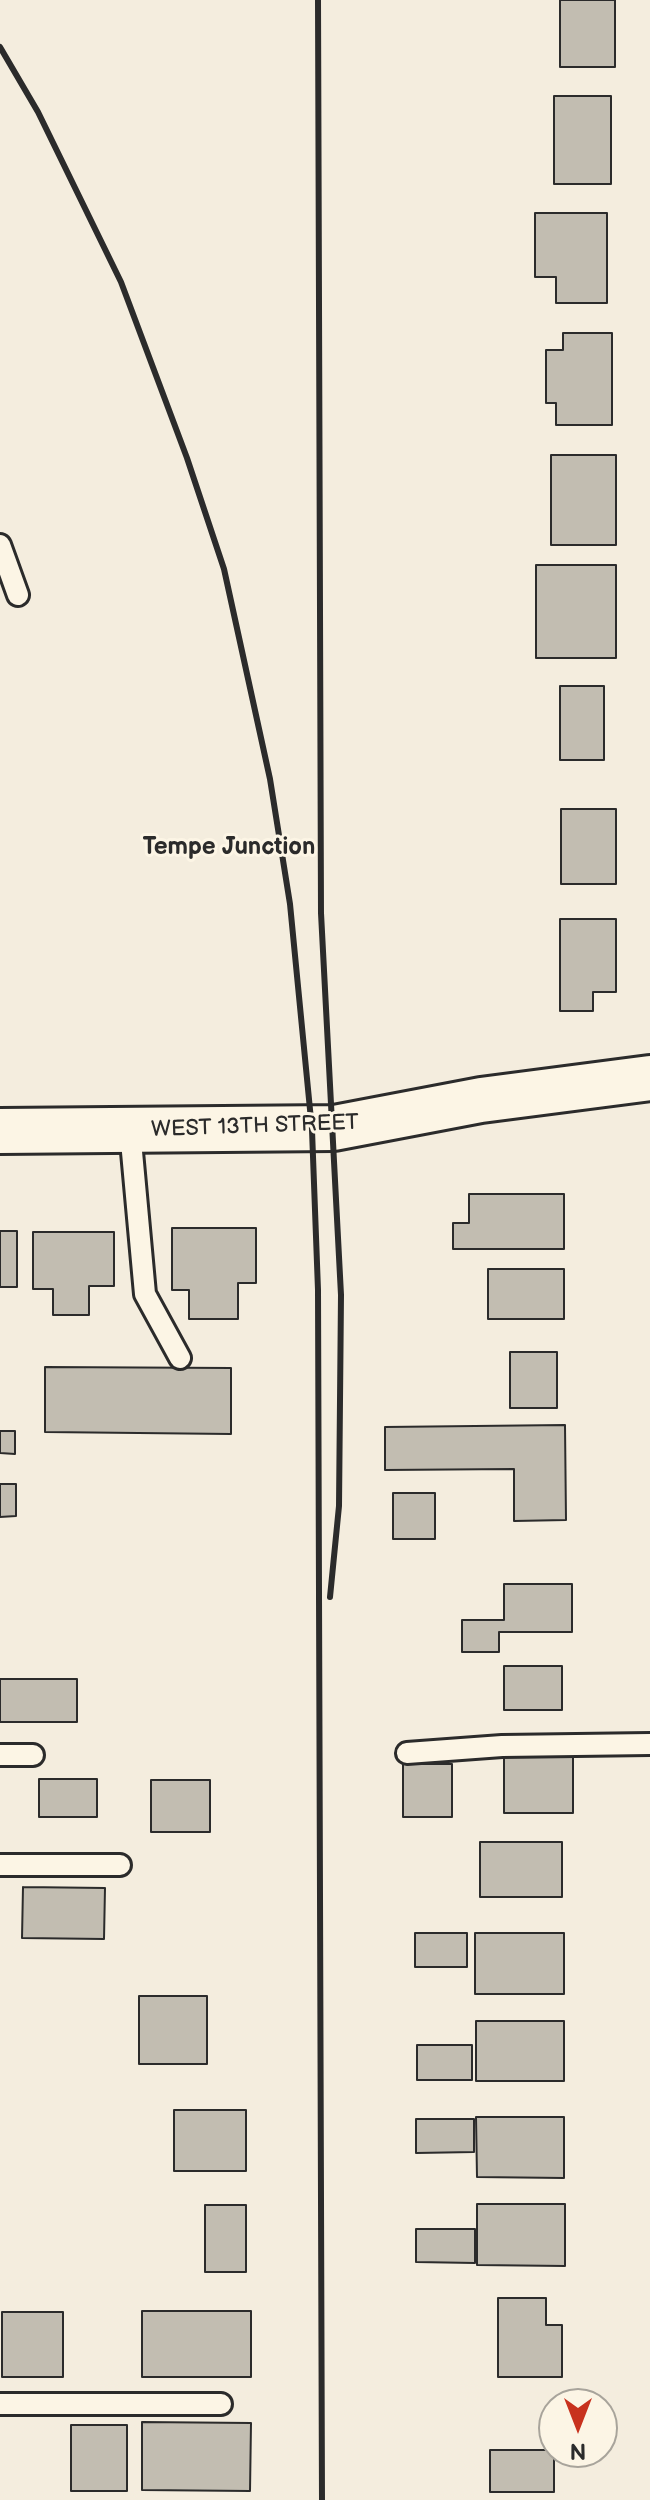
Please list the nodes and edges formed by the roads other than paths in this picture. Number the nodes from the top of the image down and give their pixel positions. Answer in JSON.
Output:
{"nodes":[{"id":1,"x":0,"y":545,"type":"edge"},
{"id":2,"x":18,"y":595,"type":"dead end"},
{"id":3,"x":650,"y":1078,"type":"edge"},
{"id":4,"x":130,"y":1130,"type":"junction"},
{"id":5,"x":0,"y":1131,"type":"edge"},
{"id":6,"x":180,"y":1358,"type":"dead end"},
{"id":7,"x":650,"y":1744,"type":"edge"},
{"id":8,"x":407,"y":1753,"type":"dead end"},
{"id":9,"x":0,"y":1755,"type":"edge"},
{"id":10,"x":33,"y":1755,"type":"dead end"},
{"id":11,"x":0,"y":1865,"type":"edge"},
{"id":12,"x":120,"y":1865,"type":"dead end"},
{"id":13,"x":0,"y":2404,"type":"edge"},
{"id":14,"x":221,"y":2404,"type":"dead end"}],
"edges":[{"from":1,"to":2,"type":"lane"},
{"from":3,"to":4,"type":"street","name":"WEST 13TH STREET"},
{"from":4,"to":5,"type":"street","name":"WEST 13TH STREET"},
{"from":4,"to":6,"type":"lane"},
{"from":7,"to":8,"type":"lane"},
{"from":9,"to":10,"type":"lane"},
{"from":11,"to":12,"type":"lane"},
{"from":13,"to":14,"type":"lane"}]}
